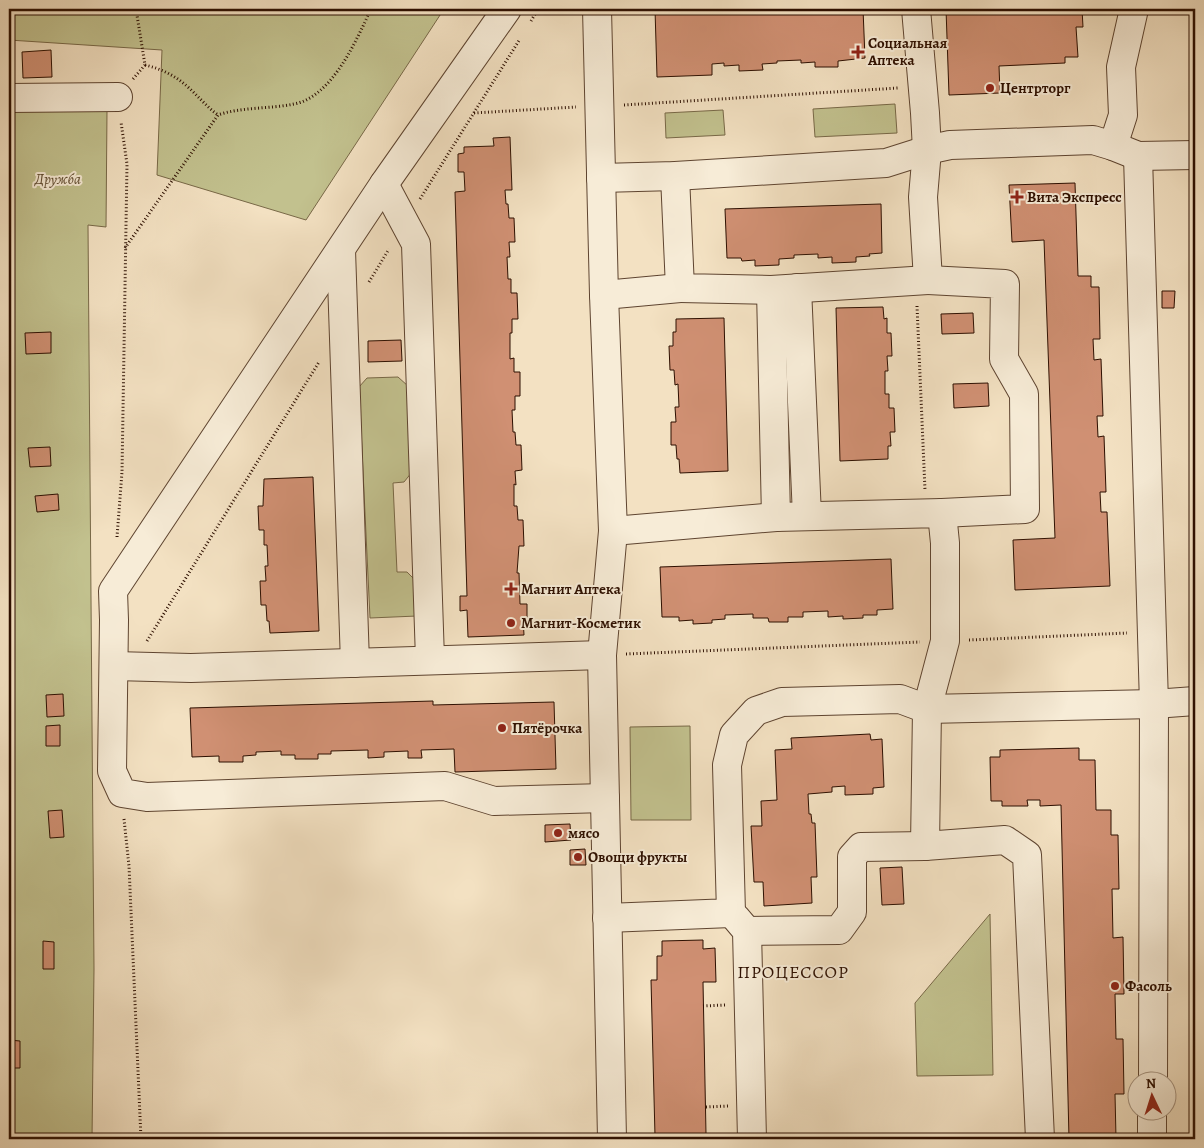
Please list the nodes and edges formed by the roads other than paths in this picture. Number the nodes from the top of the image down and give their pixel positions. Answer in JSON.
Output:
{"nodes":[{"id":1,"x":507,"y":9,"type":"edge"},
{"id":2,"x":597,"y":9,"type":"edge"},
{"id":3,"x":916,"y":9,"type":"edge"},
{"id":4,"x":1134,"y":9,"type":"edge"},
{"id":5,"x":118,"y":97,"type":"road end"},
{"id":6,"x":9,"y":98,"type":"edge"},
{"id":7,"x":1113,"y":146,"type":"junction"},
{"id":8,"x":927,"y":150,"type":"junction"},
{"id":9,"x":1195,"y":155,"type":"edge"},
{"id":10,"x":1138,"y":156,"type":"junction"},
{"id":11,"x":675,"y":176,"type":"junction"},
{"id":12,"x":601,"y":178,"type":"junction"},
{"id":13,"x":384,"y":184,"type":"junction"},
{"id":14,"x":341,"y":250,"type":"junction"},
{"id":15,"x":922,"y":280,"type":"junction"},
{"id":16,"x":680,"y":288,"type":"junction"},
{"id":17,"x":797,"y":288,"type":"junction"},
{"id":18,"x":770,"y":290,"type":"junction"},
{"id":19,"x":604,"y":295,"type":"junction"},
{"id":20,"x":934,"y":513,"type":"junction"},
{"id":21,"x":776,"y":516,"type":"junction"},
{"id":22,"x":807,"y":516,"type":"junction"},
{"id":23,"x":613,"y":531,"type":"junction"},
{"id":24,"x":602,"y":655,"type":"junction"},
{"id":25,"x":430,"y":659,"type":"junction"},
{"id":26,"x":355,"y":663,"type":"junction"},
{"id":27,"x":114,"y":666,"type":"junction"},
{"id":28,"x":1195,"y":702,"type":"edge"},
{"id":29,"x":1154,"y":704,"type":"junction"},
{"id":30,"x":927,"y":709,"type":"junction"},
{"id":31,"x":604,"y":798,"type":"junction"},
{"id":32,"x":925,"y":846,"type":"junction"},
{"id":33,"x":607,"y":918,"type":"junction"},
{"id":34,"x":739,"y":922,"type":"junction"},
{"id":35,"x":1152,"y":1070,"type":"edge"},
{"id":36,"x":1152,"y":1120,"type":"edge"},
{"id":37,"x":612,"y":1139,"type":"edge"},
{"id":38,"x":752,"y":1139,"type":"edge"},
{"id":39,"x":1040,"y":1139,"type":"edge"},
{"id":40,"x":1152,"y":1139,"type":"edge"}],
"edges":[{"from":1,"to":13,"type":"lane"},
{"from":2,"to":12,"type":"lane"},
{"from":3,"to":8,"type":"lane"},
{"from":4,"to":7,"type":"lane"},
{"from":5,"to":6,"type":"lane"},
{"from":7,"to":8,"type":"lane"},
{"from":7,"to":10,"type":"lane"},
{"from":8,"to":11,"type":"lane"},
{"from":8,"to":15,"type":"lane"},
{"from":9,"to":10,"type":"lane"},
{"from":10,"to":29,"type":"lane"},
{"from":11,"to":12,"type":"lane"},
{"from":11,"to":16,"type":"lane"},
{"from":12,"to":19,"type":"lane"},
{"from":13,"to":14,"type":"lane"},
{"from":13,"to":25,"type":"lane"},
{"from":14,"to":26,"type":"lane"},
{"from":14,"to":27,"type":"lane"},
{"from":15,"to":17,"type":"lane"},
{"from":15,"to":20,"type":"lane"},
{"from":16,"to":18,"type":"lane"},
{"from":16,"to":19,"type":"lane"},
{"from":17,"to":18,"type":"lane"},
{"from":17,"to":22,"type":"lane"},
{"from":18,"to":21,"type":"lane"},
{"from":19,"to":23,"type":"lane"},
{"from":20,"to":22,"type":"lane"},
{"from":20,"to":30,"type":"lane"},
{"from":21,"to":22,"type":"lane"},
{"from":21,"to":23,"type":"lane"},
{"from":23,"to":24,"type":"lane"},
{"from":24,"to":25,"type":"lane"},
{"from":24,"to":31,"type":"lane"},
{"from":25,"to":26,"type":"lane"},
{"from":26,"to":27,"type":"lane"},
{"from":27,"to":31,"type":"lane"},
{"from":28,"to":29,"type":"lane"},
{"from":29,"to":30,"type":"lane"},
{"from":29,"to":35,"type":"lane"},
{"from":30,"to":32,"type":"lane"},
{"from":30,"to":34,"type":"lane"},
{"from":31,"to":33,"type":"lane"},
{"from":32,"to":34,"type":"lane"},
{"from":32,"to":39,"type":"lane"},
{"from":33,"to":34,"type":"lane"},
{"from":33,"to":37,"type":"lane"},
{"from":34,"to":38,"type":"lane"},
{"from":36,"to":40,"type":"lane"}]}
